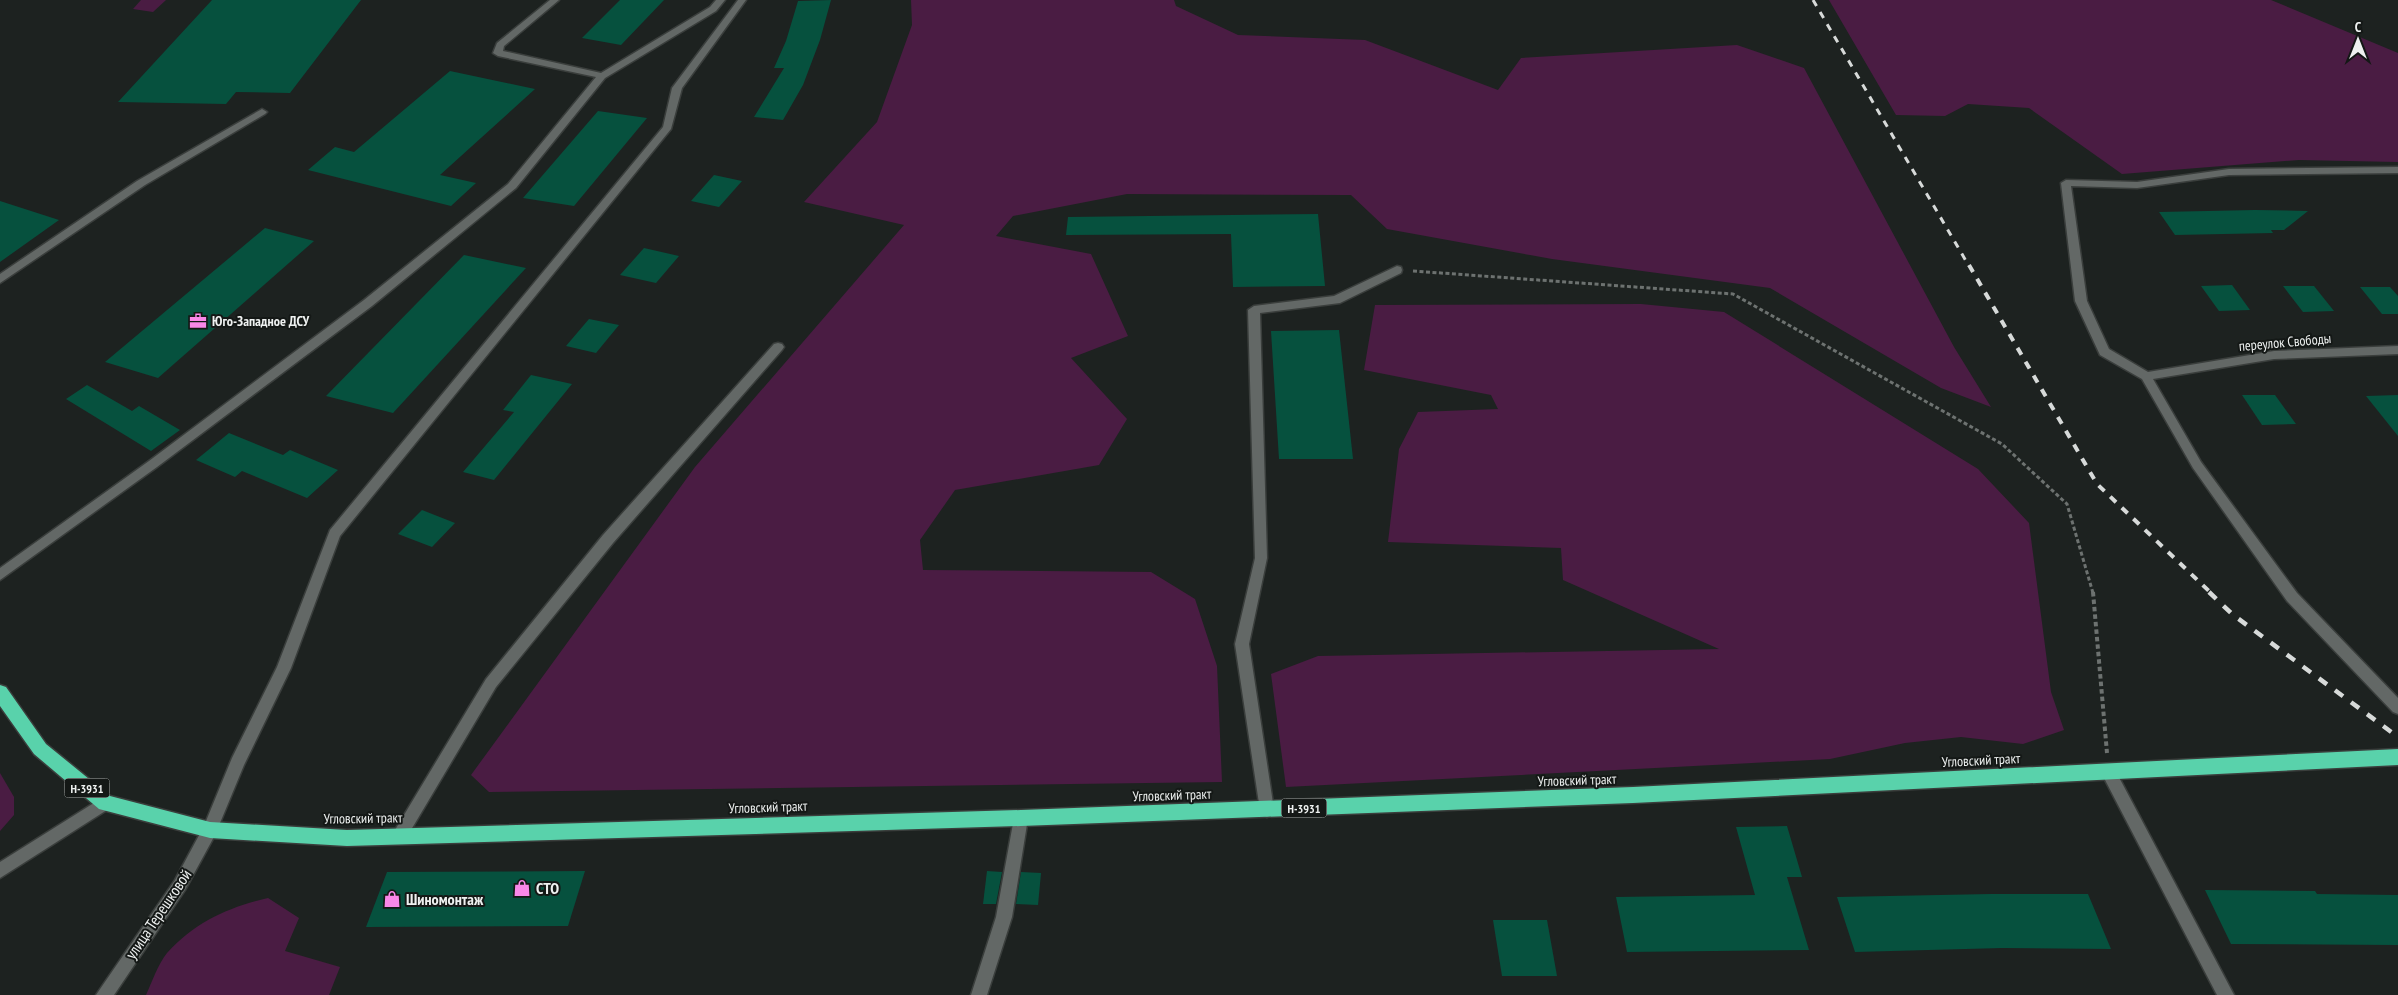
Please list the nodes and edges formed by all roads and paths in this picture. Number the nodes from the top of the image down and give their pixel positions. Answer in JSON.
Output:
{"nodes":[{"id":1,"x":555,"y":0,"type":"edge"},
{"id":2,"x":721,"y":0,"type":"edge"},
{"id":3,"x":742,"y":0,"type":"edge"},
{"id":4,"x":602,"y":76,"type":"junction"},
{"id":5,"x":262,"y":112,"type":"dead end"},
{"id":6,"x":2398,"y":170,"type":"edge"},
{"id":7,"x":1397,"y":270,"type":"joint"},
{"id":8,"x":0,"y":279,"type":"edge"},
{"id":9,"x":778,"y":347,"type":"dead end"},
{"id":10,"x":2398,"y":350,"type":"edge"},
{"id":11,"x":2146,"y":376,"type":"junction"},
{"id":12,"x":0,"y":575,"type":"edge"},
{"id":13,"x":0,"y":692,"type":"edge"},
{"id":14,"x":2398,"y":708,"type":"edge"},
{"id":15,"x":2398,"y":757,"type":"edge"},
{"id":16,"x":2108,"y":771,"type":"junction"},
{"id":17,"x":105,"y":803,"type":"junction"},
{"id":18,"x":1267,"y":810,"type":"junction"},
{"id":19,"x":1021,"y":818,"type":"junction"},
{"id":20,"x":210,"y":830,"type":"junction"},
{"id":21,"x":400,"y":835,"type":"junction"},
{"id":22,"x":0,"y":871,"type":"edge"},
{"id":23,"x":104,"y":995,"type":"edge"},
{"id":24,"x":979,"y":995,"type":"edge"},
{"id":25,"x":2226,"y":995,"type":"edge"}],
"edges":[{"from":1,"to":4,"type":"street"},
{"from":2,"to":4,"type":"street"},
{"from":3,"to":20,"type":"street","name":"улица Терешковой"},
{"from":4,"to":12,"type":"street"},
{"from":5,"to":8,"type":"street"},
{"from":6,"to":11,"type":"street"},
{"from":7,"to":16,"type":"path"},
{"from":7,"to":18,"type":"street"},
{"from":9,"to":21,"type":"street"},
{"from":10,"to":11,"type":"street","name":"переулок Свободы"},
{"from":11,"to":14,"type":"street"},
{"from":13,"to":17,"type":"highway","name":"Угловский тракт","number":"Н-3931"},
{"from":15,"to":16,"type":"highway","name":"Угловский тракт","number":"Н-3931"},
{"from":16,"to":18,"type":"highway","name":"Угловский тракт","number":"Н-3931"},
{"from":16,"to":25,"type":"street"},
{"from":17,"to":20,"type":"highway","name":"Угловский тракт","number":"Н-3931"},
{"from":17,"to":22,"type":"street"},
{"from":18,"to":19,"type":"highway","name":"Угловский тракт","number":"Н-3931"},
{"from":19,"to":21,"type":"highway","name":"Угловский тракт","number":"Н-3931"},
{"from":19,"to":24,"type":"street"},
{"from":20,"to":21,"type":"highway","name":"Угловский тракт","number":"Н-3931"},
{"from":20,"to":23,"type":"street","name":"улица Терешковой"}]}
